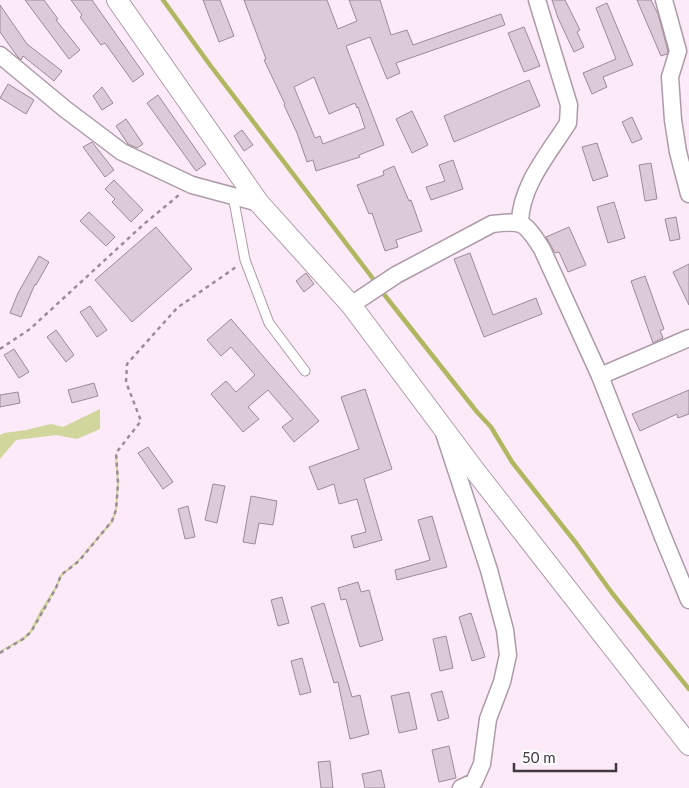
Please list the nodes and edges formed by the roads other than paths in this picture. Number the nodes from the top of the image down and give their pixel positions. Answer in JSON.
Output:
{"nodes":[{"id":1,"x":117,"y":0,"type":"edge"},
{"id":2,"x":536,"y":0,"type":"edge"},
{"id":3,"x":664,"y":0,"type":"edge"},
{"id":4,"x":0,"y":55,"type":"edge"},
{"id":5,"x":689,"y":194,"type":"edge"},
{"id":6,"x":233,"y":196,"type":"junction"},
{"id":7,"x":259,"y":203,"type":"junction"},
{"id":8,"x":520,"y":222,"type":"junction"},
{"id":9,"x":352,"y":305,"type":"junction"},
{"id":10,"x":689,"y":338,"type":"edge"},
{"id":11,"x":305,"y":370,"type":"dead end"},
{"id":12,"x":600,"y":376,"type":"junction"},
{"id":13,"x":441,"y":424,"type":"junction"},
{"id":14,"x":689,"y":600,"type":"edge"},
{"id":15,"x":689,"y":745,"type":"edge"},
{"id":16,"x":461,"y":788,"type":"edge"}],
"edges":[{"from":1,"to":7,"type":"street"},
{"from":2,"to":8,"type":"street"},
{"from":3,"to":5,"type":"street"},
{"from":4,"to":6,"type":"street"},
{"from":6,"to":7,"type":"street"},
{"from":6,"to":11,"type":"lane"},
{"from":7,"to":9,"type":"street"},
{"from":8,"to":9,"type":"street"},
{"from":8,"to":12,"type":"street"},
{"from":9,"to":13,"type":"street"},
{"from":10,"to":12,"type":"street"},
{"from":12,"to":14,"type":"street"},
{"from":13,"to":15,"type":"street"},
{"from":13,"to":16,"type":"street"}]}
